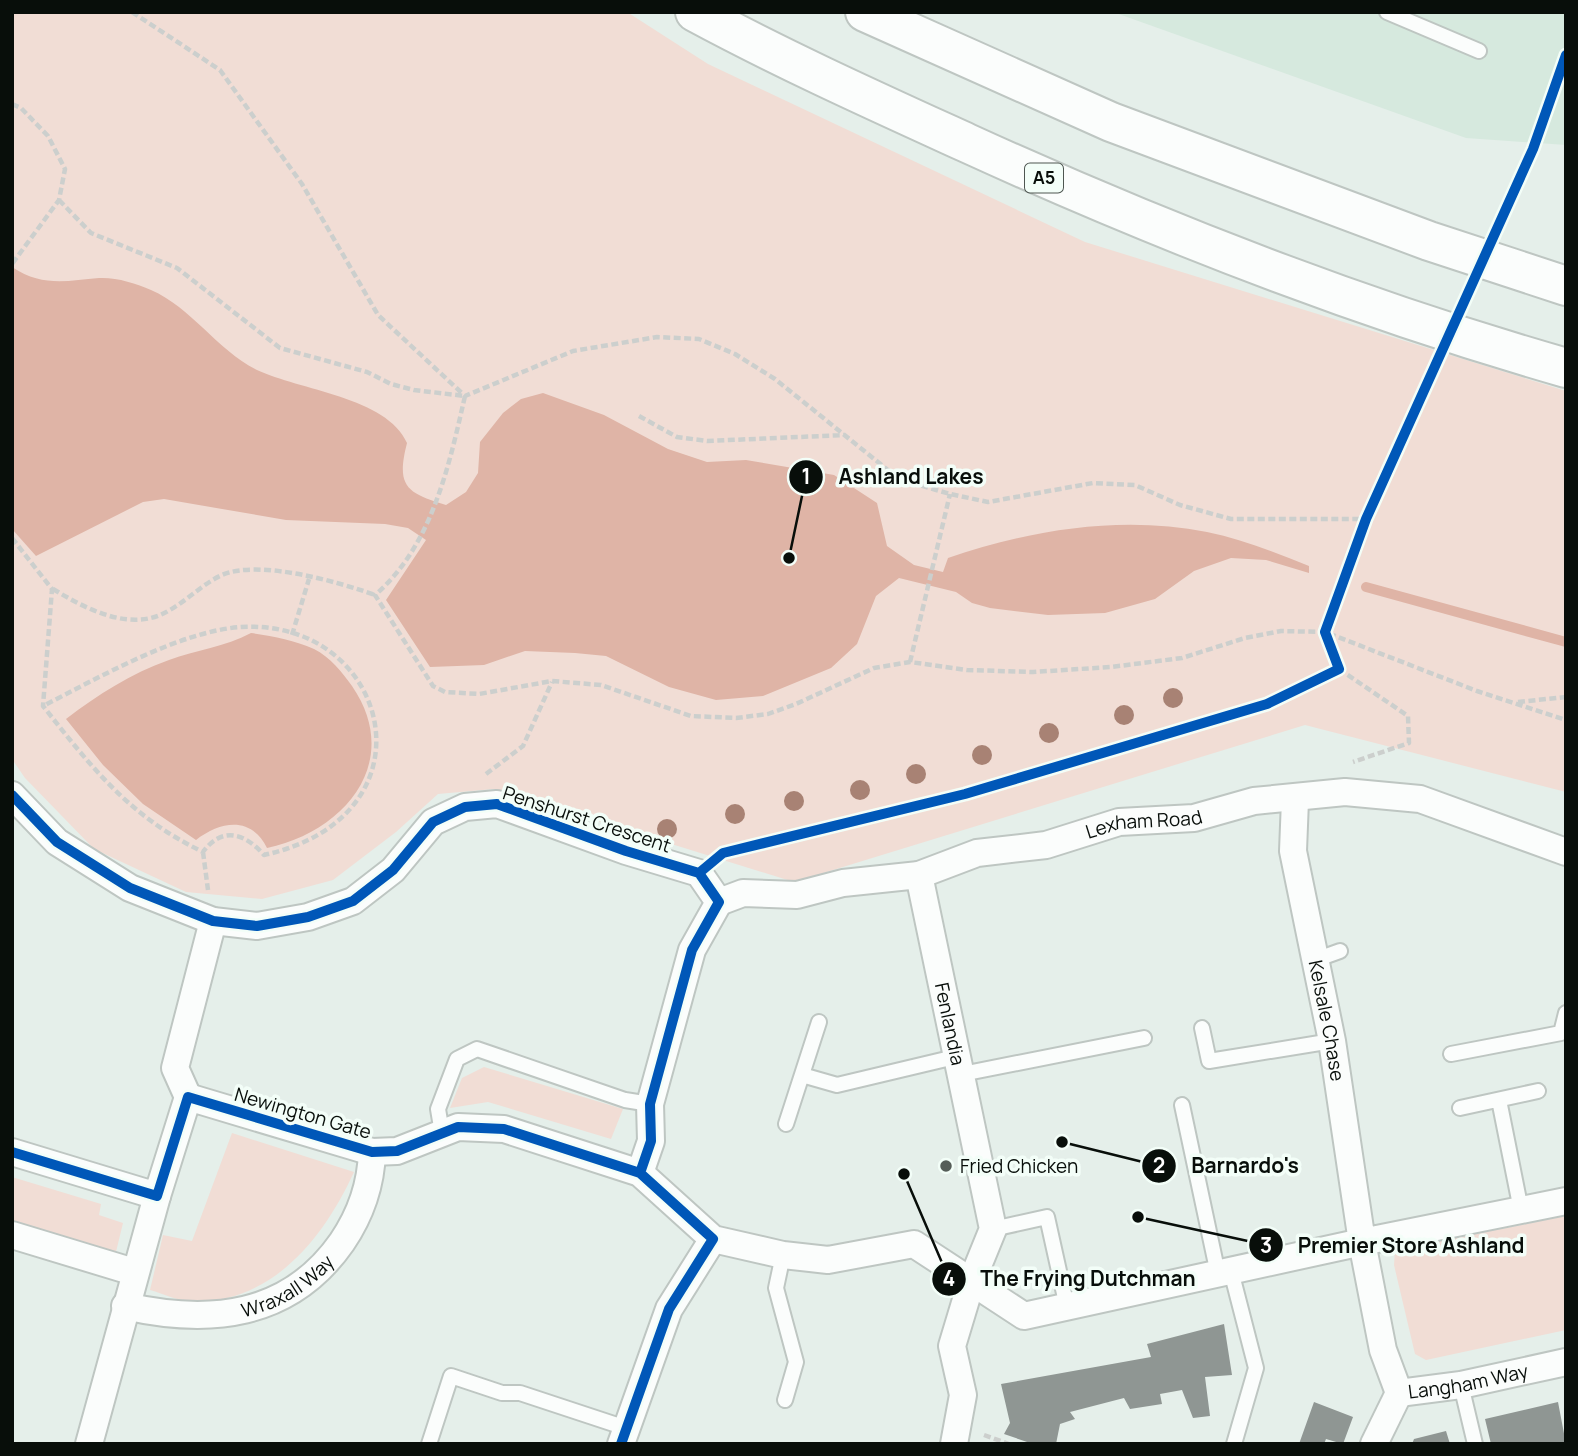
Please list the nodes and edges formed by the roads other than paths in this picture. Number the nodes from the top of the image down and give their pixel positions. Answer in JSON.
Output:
{"nodes":[{"id":1,"x":695,"y":12,"type":"edge"},
{"id":2,"x":865,"y":12,"type":"edge"},
{"id":3,"x":1387,"y":12,"type":"edge"},
{"id":4,"x":1479,"y":51,"type":"dead end"},
{"id":5,"x":1558,"y":282,"type":"edge"},
{"id":6,"x":1566,"y":368,"type":"edge"},
{"id":7,"x":12,"y":795,"type":"edge"},
{"id":8,"x":1295,"y":800,"type":"junction"},
{"id":9,"x":1566,"y":852,"type":"edge"},
{"id":10,"x":919,"y":875,"type":"junction"},
{"id":11,"x":719,"y":902,"type":"junction"},
{"id":12,"x":213,"y":921,"type":"junction"},
{"id":13,"x":1340,"y":951,"type":"dead end"},
{"id":14,"x":1315,"y":960,"type":"junction"},
{"id":15,"x":1566,"y":1013,"type":"edge"},
{"id":16,"x":820,"y":1022,"type":"dead end"},
{"id":17,"x":1202,"y":1028,"type":"dead end"},
{"id":18,"x":1144,"y":1038,"type":"dead end"},
{"id":19,"x":1332,"y":1041,"type":"junction"},
{"id":20,"x":1451,"y":1054,"type":"dead end"},
{"id":21,"x":960,"y":1065,"type":"junction"},
{"id":22,"x":802,"y":1075,"type":"junction"},
{"id":23,"x":1538,"y":1091,"type":"dead end"},
{"id":24,"x":188,"y":1097,"type":"junction"},
{"id":25,"x":1499,"y":1100,"type":"junction"},
{"id":26,"x":650,"y":1104,"type":"junction"},
{"id":27,"x":1182,"y":1105,"type":"dead end"},
{"id":28,"x":1460,"y":1108,"type":"dead end"},
{"id":29,"x":786,"y":1124,"type":"dead end"},
{"id":30,"x":442,"y":1133,"type":"junction"},
{"id":31,"x":12,"y":1152,"type":"edge"},
{"id":32,"x":372,"y":1152,"type":"junction"},
{"id":33,"x":640,"y":1173,"type":"junction"},
{"id":34,"x":157,"y":1196,"type":"junction"},
{"id":35,"x":1566,"y":1201,"type":"edge"},
{"id":36,"x":1521,"y":1210,"type":"junction"},
{"id":37,"x":993,"y":1229,"type":"junction"},
{"id":38,"x":12,"y":1235,"type":"edge"},
{"id":39,"x":713,"y":1239,"type":"junction"},
{"id":40,"x":1362,"y":1242,"type":"junction"},
{"id":41,"x":783,"y":1255,"type":"junction"},
{"id":42,"x":134,"y":1272,"type":"junction"},
{"id":43,"x":1225,"y":1272,"type":"junction"},
{"id":44,"x":971,"y":1283,"type":"junction"},
{"id":45,"x":125,"y":1306,"type":"junction"},
{"id":46,"x":1066,"y":1307,"type":"junction"},
{"id":47,"x":1566,"y":1362,"type":"edge"},
{"id":48,"x":1461,"y":1385,"type":"junction"},
{"id":49,"x":1399,"y":1393,"type":"junction"},
{"id":50,"x":785,"y":1400,"type":"dead end"},
{"id":51,"x":623,"y":1436,"type":"edge"},
{"id":52,"x":89,"y":1444,"type":"edge"},
{"id":53,"x":429,"y":1444,"type":"edge"},
{"id":54,"x":954,"y":1444,"type":"edge"},
{"id":55,"x":1234,"y":1444,"type":"edge"},
{"id":56,"x":1374,"y":1444,"type":"edge"},
{"id":57,"x":1475,"y":1444,"type":"edge"}],
"edges":[{"from":1,"to":6,"type":"highway","number":"A5"},
{"from":2,"to":5,"type":"highway"},
{"from":3,"to":4,"type":"lane"},
{"from":7,"to":12,"type":"street","name":"Penshurst Crescent"},
{"from":8,"to":9,"type":"street","name":"Lexham Road"},
{"from":8,"to":10,"type":"street","name":"Lexham Road"},
{"from":8,"to":14,"type":"street","name":"Kelsale Chase"},
{"from":10,"to":11,"type":"street","name":"Lexham Road"},
{"from":10,"to":21,"type":"street","name":"Fenlandia"},
{"from":11,"to":12,"type":"street","name":"Penshurst Crescent"},
{"from":11,"to":26,"type":"street"},
{"from":12,"to":24,"type":"street"},
{"from":13,"to":14,"type":"lane"},
{"from":14,"to":19,"type":"street","name":"Kelsale Chase"},
{"from":15,"to":20,"type":"lane"},
{"from":16,"to":22,"type":"lane"},
{"from":17,"to":19,"type":"lane"},
{"from":18,"to":21,"type":"lane"},
{"from":19,"to":40,"type":"street","name":"Kelsale Chase"},
{"from":21,"to":22,"type":"lane"},
{"from":21,"to":37,"type":"street","name":"Fenlandia"},
{"from":22,"to":29,"type":"lane"},
{"from":23,"to":25,"type":"lane"},
{"from":24,"to":32,"type":"street","name":"Newington Gate"},
{"from":24,"to":34,"type":"street"},
{"from":25,"to":28,"type":"lane"},
{"from":25,"to":36,"type":"lane"},
{"from":26,"to":30,"type":"lane"},
{"from":26,"to":33,"type":"street"},
{"from":27,"to":43,"type":"lane"},
{"from":30,"to":32,"type":"street","name":"Newington Gate"},
{"from":30,"to":33,"type":"street","name":"Newington Gate"},
{"from":31,"to":34,"type":"street"},
{"from":32,"to":45,"type":"street","name":"Wraxall Way"},
{"from":33,"to":39,"type":"street","name":"Newington Gate"},
{"from":34,"to":42,"type":"street"},
{"from":35,"to":36,"type":"street"},
{"from":36,"to":40,"type":"street"},
{"from":37,"to":44,"type":"street"},
{"from":37,"to":46,"type":"lane"},
{"from":38,"to":42,"type":"street"},
{"from":39,"to":41,"type":"street","name":"Newington Gate"},
{"from":39,"to":51,"type":"street"},
{"from":40,"to":43,"type":"street"},
{"from":40,"to":49,"type":"street","name":"Langham Way"},
{"from":41,"to":44,"type":"street","name":"Newington Gate"},
{"from":41,"to":50,"type":"lane"},
{"from":42,"to":45,"type":"street"},
{"from":43,"to":46,"type":"street","name":"Newington Gate"},
{"from":43,"to":55,"type":"lane"},
{"from":44,"to":46,"type":"street","name":"Newington Gate"},
{"from":44,"to":54,"type":"street"},
{"from":45,"to":52,"type":"street"},
{"from":47,"to":48,"type":"street","name":"Langham Way"},
{"from":48,"to":49,"type":"street","name":"Langham Way"},
{"from":48,"to":57,"type":"lane"},
{"from":49,"to":56,"type":"street"},
{"from":51,"to":53,"type":"lane"}]}
